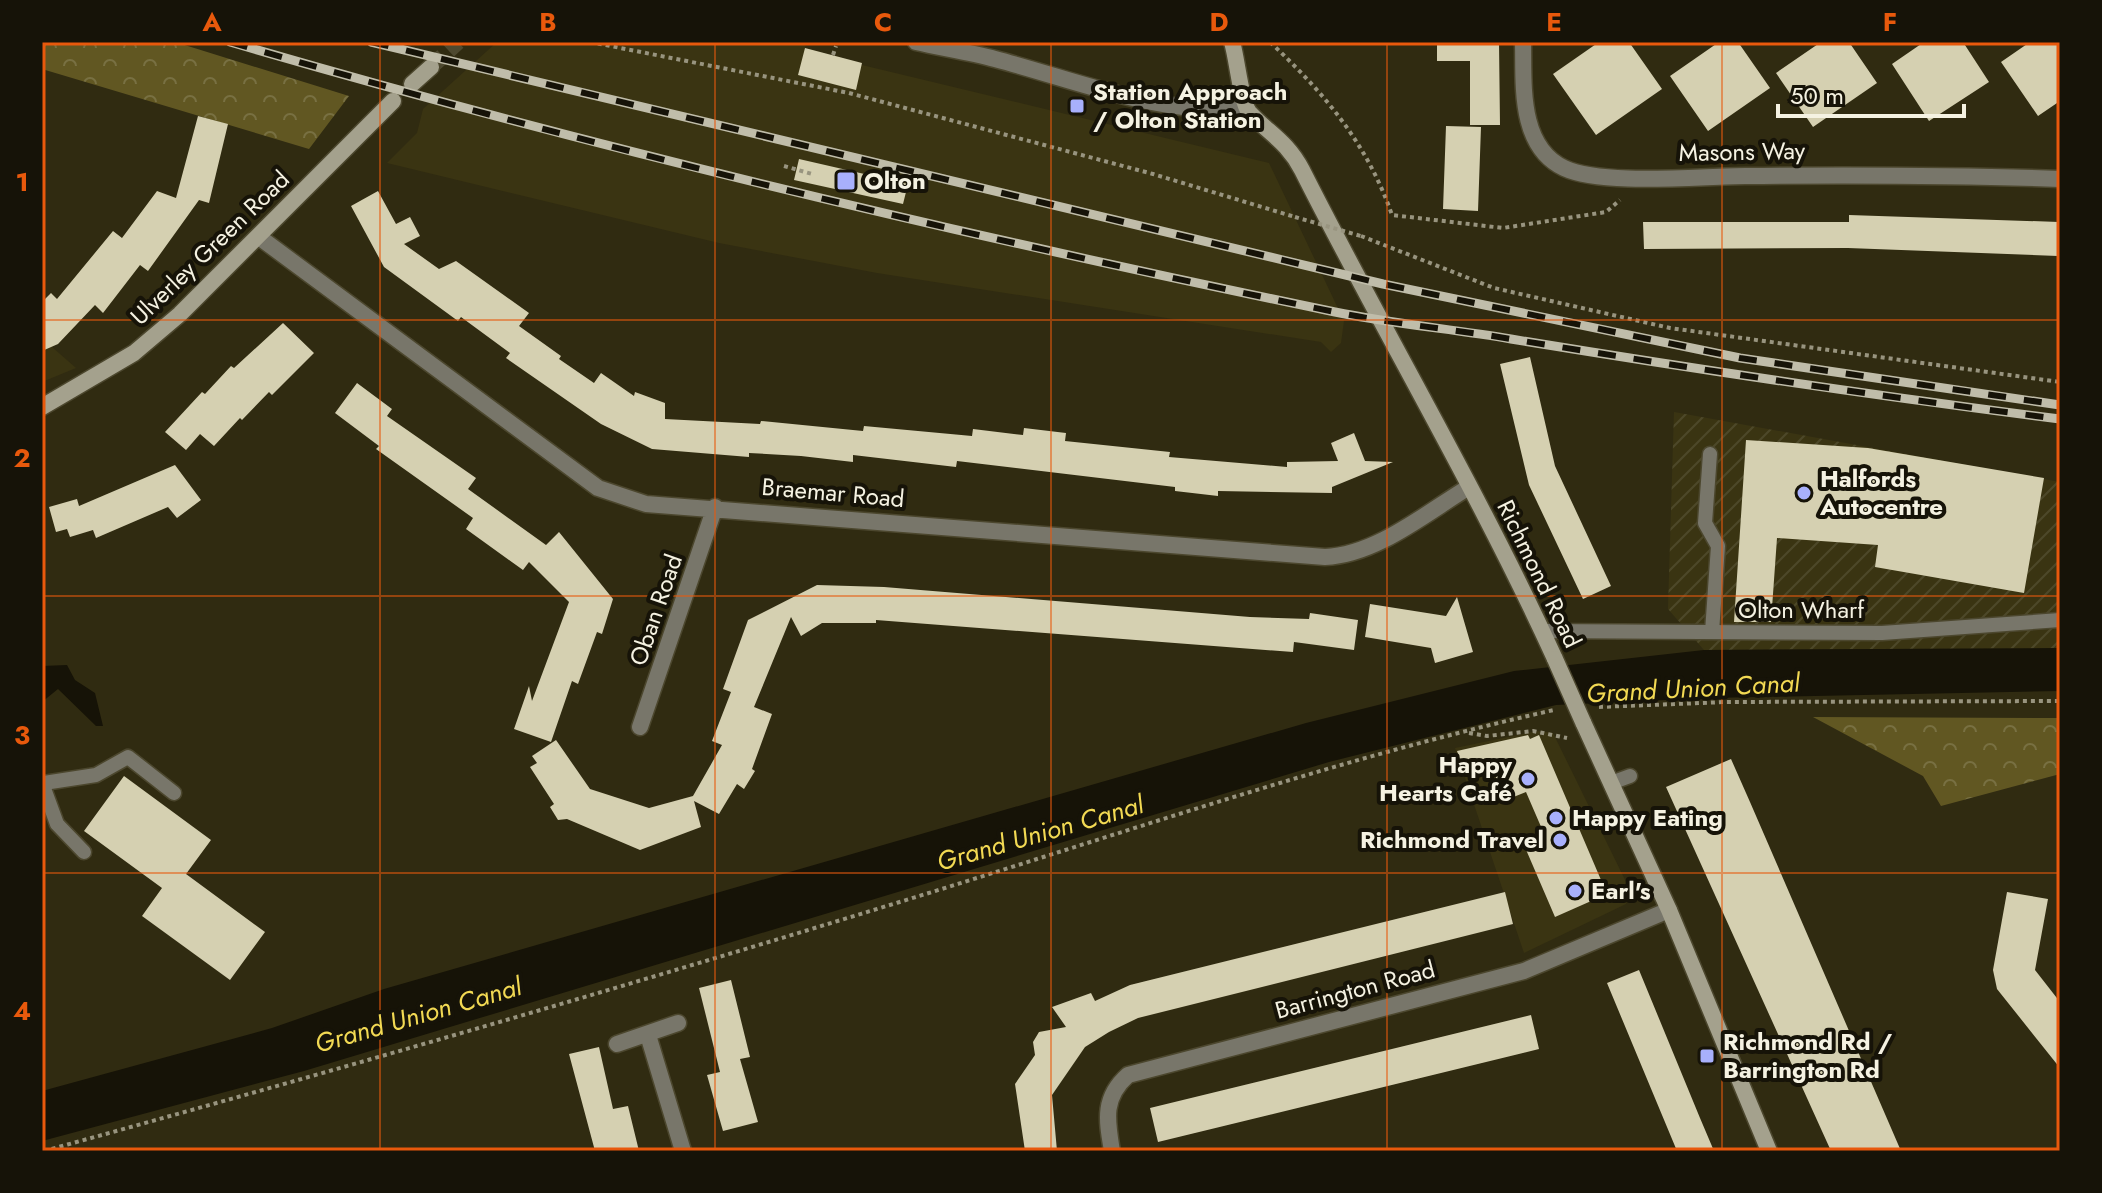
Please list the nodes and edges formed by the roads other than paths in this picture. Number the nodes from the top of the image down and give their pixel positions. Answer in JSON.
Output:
{"nodes":[{"id":1,"x":916,"y":42,"type":"edge"},
{"id":2,"x":1232,"y":42,"type":"edge"},
{"id":3,"x":1523,"y":42,"type":"edge"},
{"id":4,"x":431,"y":67,"type":"tunnel mouth"},
{"id":5,"x":412,"y":84,"type":"dead end"},
{"id":6,"x":393,"y":101,"type":"dead end"},
{"id":7,"x":1247,"y":110,"type":"junction"},
{"id":8,"x":2060,"y":179,"type":"edge"},
{"id":9,"x":259,"y":237,"type":"junction"},
{"id":10,"x":42,"y":407,"type":"edge"},
{"id":11,"x":1710,"y":454,"type":"dead end"},
{"id":12,"x":1469,"y":487,"type":"junction"},
{"id":13,"x":715,"y":507,"type":"junction"},
{"id":14,"x":2060,"y":620,"type":"edge"},
{"id":15,"x":1542,"y":631,"type":"junction"},
{"id":16,"x":1712,"y":632,"type":"junction"},
{"id":17,"x":640,"y":727,"type":"dead end"},
{"id":18,"x":1630,"y":776,"type":"dead end"},
{"id":19,"x":43,"y":783,"type":"edge"},
{"id":20,"x":1611,"y":783,"type":"junction"},
{"id":21,"x":174,"y":793,"type":"dead end"},
{"id":22,"x":84,"y":852,"type":"dead end"},
{"id":23,"x":1669,"y":910,"type":"junction"},
{"id":24,"x":678,"y":1023,"type":"dead end"},
{"id":25,"x":648,"y":1035,"type":"junction"},
{"id":26,"x":617,"y":1044,"type":"dead end"},
{"id":27,"x":683,"y":1151,"type":"edge"},
{"id":28,"x":1112,"y":1151,"type":"edge"},
{"id":29,"x":1769,"y":1151,"type":"edge"}],
"edges":[{"from":1,"to":7,"type":"street"},
{"from":2,"to":7,"type":"street"},
{"from":3,"to":8,"type":"street","name":"Masons Way"},
{"from":4,"to":5,"type":"street"},
{"from":6,"to":9,"type":"street","name":"Ulverley Green Road"},
{"from":7,"to":12,"type":"street","name":"Richmond Road"},
{"from":9,"to":10,"type":"street","name":"Ulverley Green Road"},
{"from":9,"to":13,"type":"street","name":"Braemar Road"},
{"from":11,"to":16,"type":"lane"},
{"from":12,"to":13,"type":"street","name":"Braemar Road"},
{"from":12,"to":15,"type":"street","name":"Richmond Road"},
{"from":13,"to":17,"type":"street","name":"Oban Road"},
{"from":14,"to":16,"type":"lane","name":"Olton Wharf"},
{"from":15,"to":16,"type":"lane","name":"Olton Wharf"},
{"from":15,"to":20,"type":"street","name":"Richmond Road","bridge":true},
{"from":18,"to":20,"type":"lane"},
{"from":19,"to":21,"type":"lane"},
{"from":19,"to":22,"type":"lane"},
{"from":20,"to":23,"type":"street","name":"Richmond Road"},
{"from":23,"to":28,"type":"street","name":"Barrington Road"},
{"from":23,"to":29,"type":"street","name":"Richmond Road"},
{"from":24,"to":25,"type":"street"},
{"from":25,"to":26,"type":"street"},
{"from":25,"to":27,"type":"street"}]}
